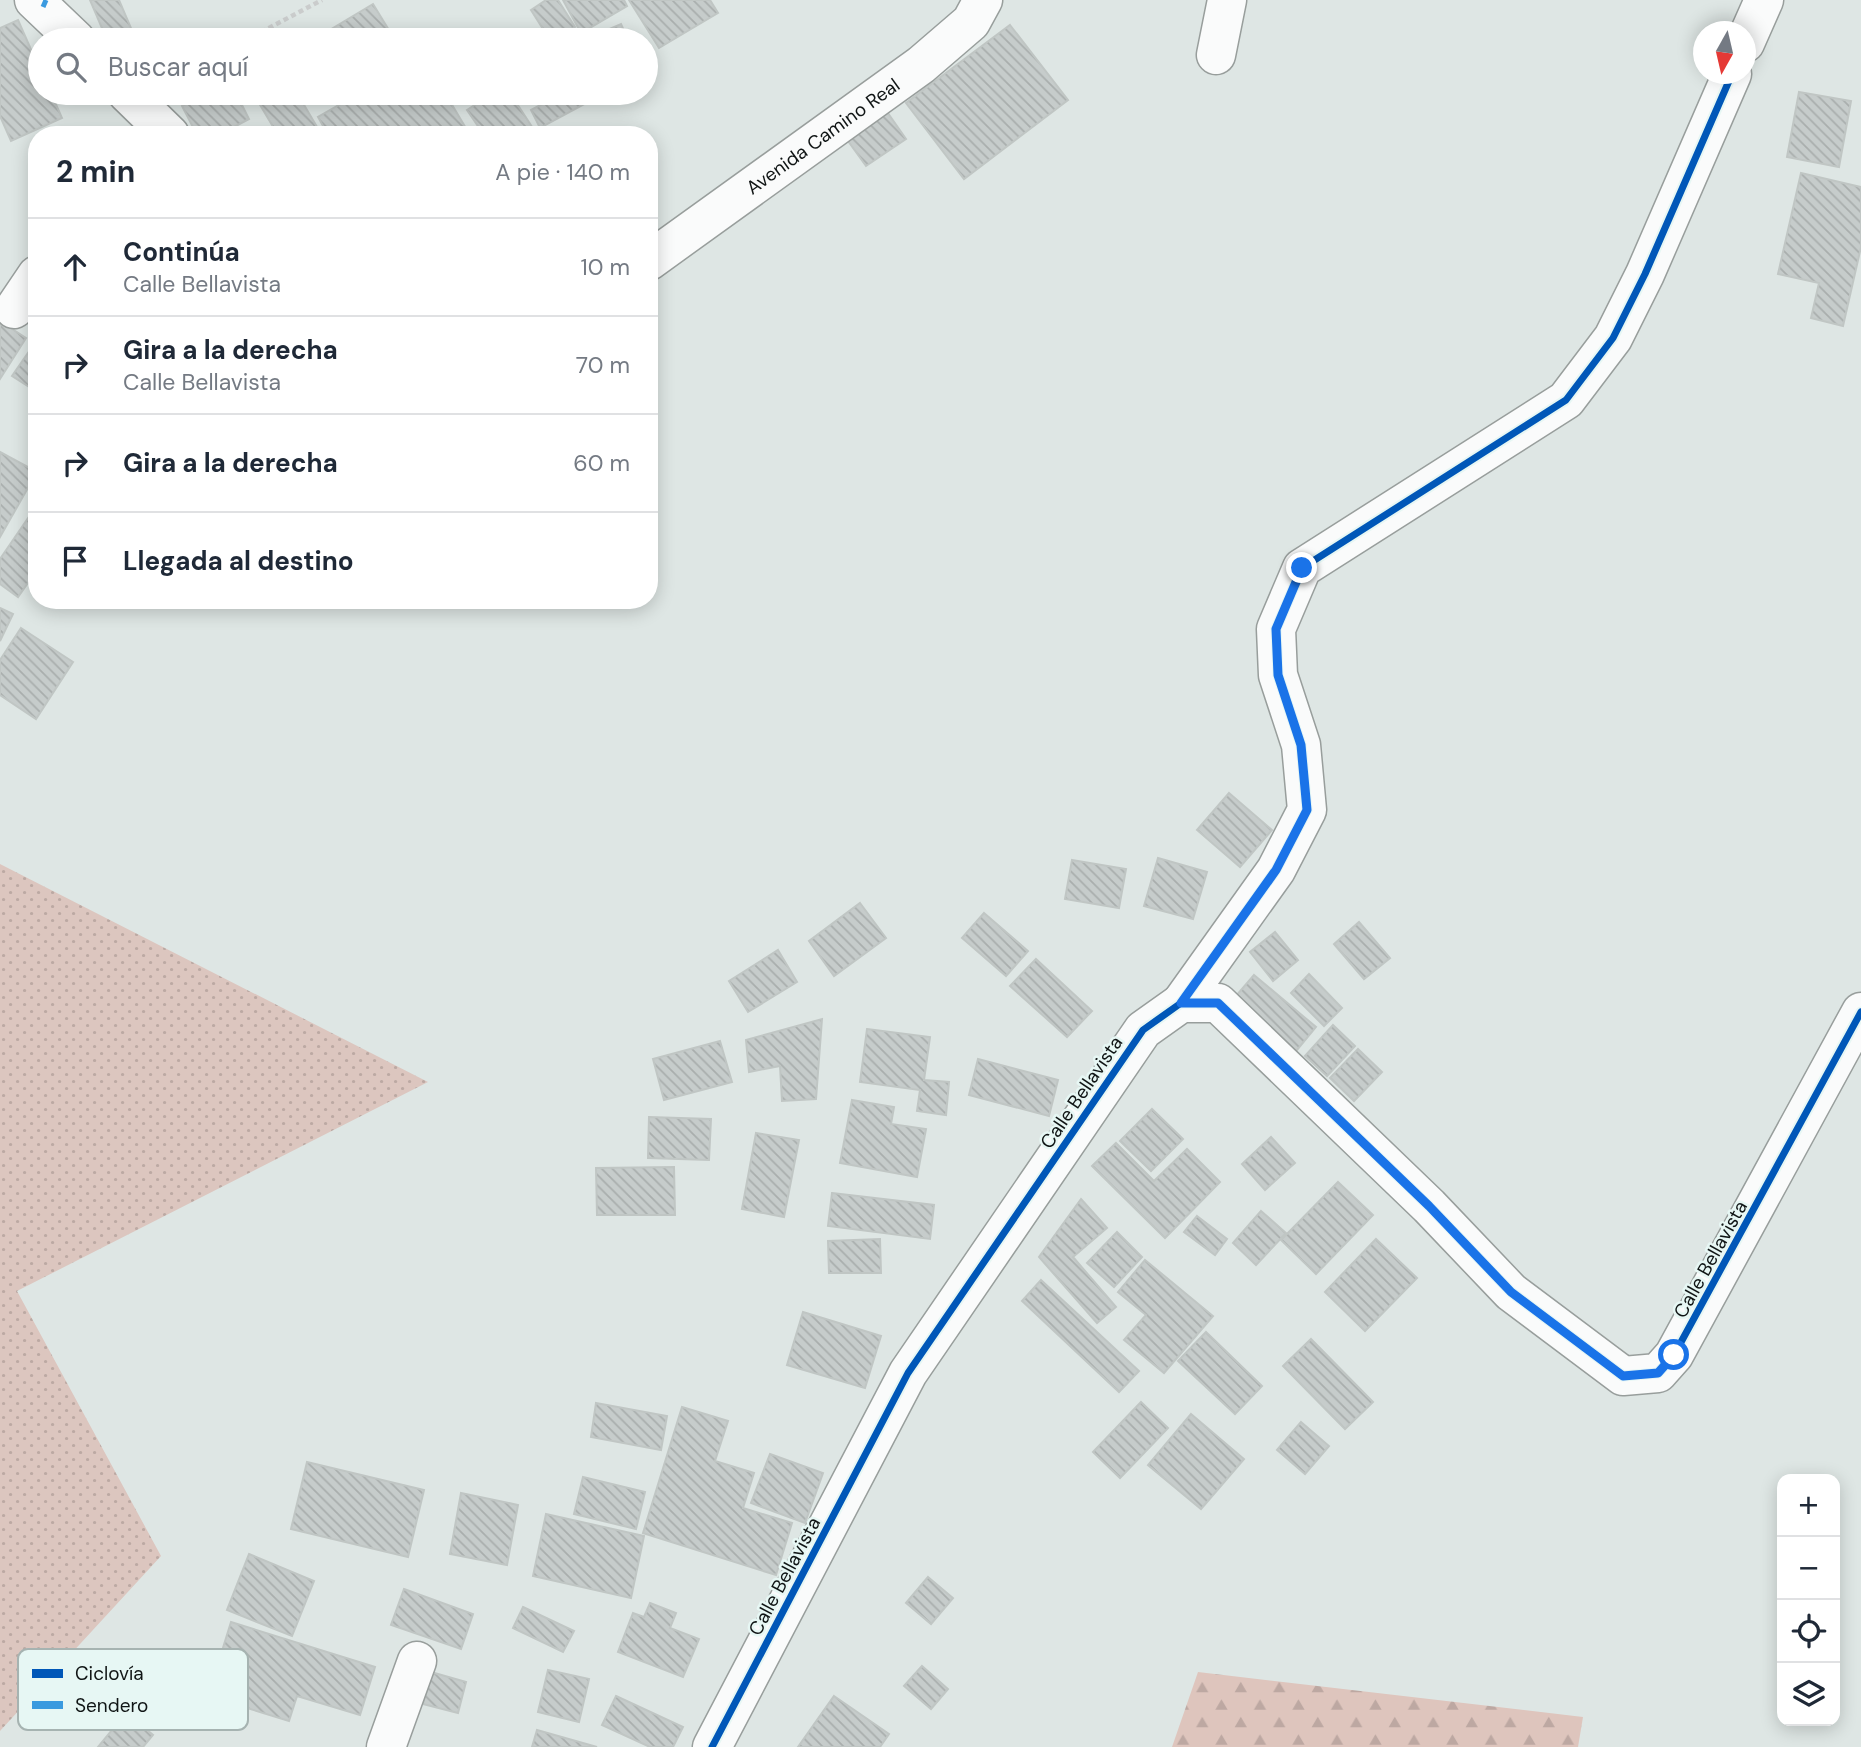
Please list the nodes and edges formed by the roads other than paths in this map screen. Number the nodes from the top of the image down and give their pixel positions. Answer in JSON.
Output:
{"nodes":[{"id":1,"x":34,"y":0,"type":"edge"},
{"id":2,"x":983,"y":0,"type":"edge"},
{"id":3,"x":1227,"y":0,"type":"edge"},
{"id":4,"x":1764,"y":0,"type":"edge"},
{"id":5,"x":1755,"y":21,"type":"edge"},
{"id":6,"x":63,"y":28,"type":"edge"},
{"id":7,"x":1216,"y":55,"type":"dead end"},
{"id":8,"x":1728,"y":84,"type":"edge"},
{"id":9,"x":136,"y":105,"type":"edge"},
{"id":10,"x":153,"y":126,"type":"edge"},
{"id":11,"x":658,"y":255,"type":"edge"},
{"id":12,"x":28,"y":288,"type":"edge"},
{"id":13,"x":14,"y":309,"type":"dead end"},
{"id":14,"x":1181,"y":1003,"type":"junction"},
{"id":15,"x":1861,"y":1012,"type":"edge"},
{"id":16,"x":417,"y":1661,"type":"dead end"},
{"id":17,"x":386,"y":1747,"type":"edge"},
{"id":18,"x":712,"y":1747,"type":"edge"}],
"edges":[{"from":1,"to":6,"type":"street"},
{"from":2,"to":11,"type":"street","name":"Avenida Camino Real"},
{"from":3,"to":7,"type":"street"},
{"from":4,"to":5,"type":"street"},
{"from":8,"to":14,"type":"street"},
{"from":9,"to":10,"type":"street"},
{"from":12,"to":13,"type":"street"},
{"from":14,"to":15,"type":"street","name":"Calle Bellavista"},
{"from":14,"to":18,"type":"street","name":"Calle Bellavista"},
{"from":16,"to":17,"type":"street"}]}
